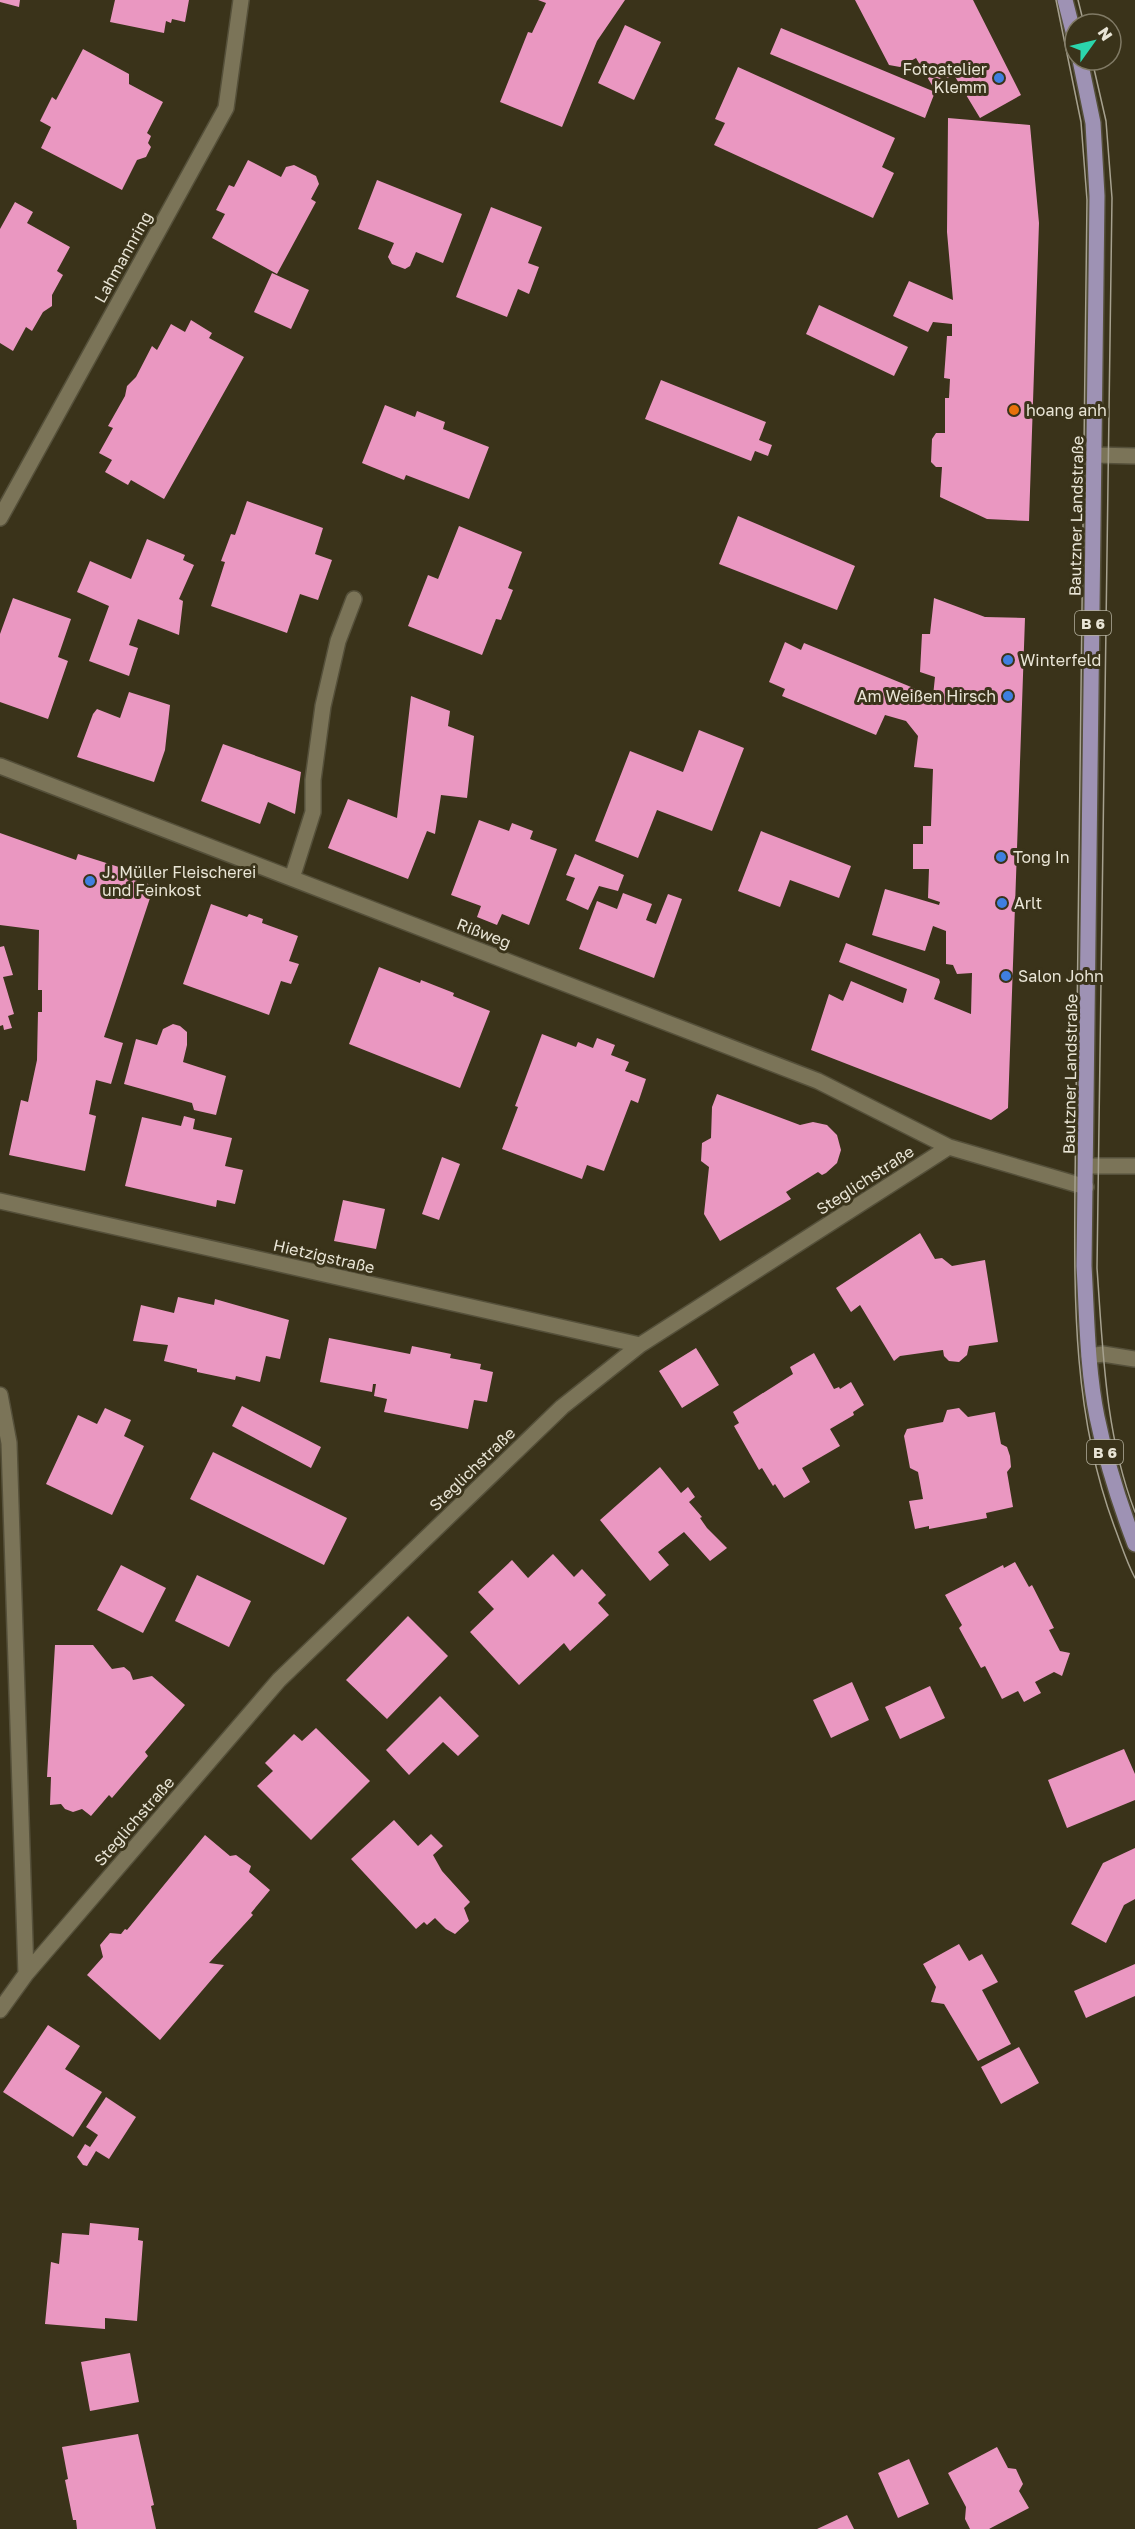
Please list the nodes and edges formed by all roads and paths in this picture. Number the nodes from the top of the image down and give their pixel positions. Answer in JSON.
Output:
{"nodes":[{"id":1,"x":241,"y":0,"type":"edge"},
{"id":2,"x":1082,"y":72,"type":"edge"},
{"id":3,"x":1094,"y":455,"type":"junction"},
{"id":4,"x":1135,"y":456,"type":"edge"},
{"id":5,"x":0,"y":518,"type":"edge"},
{"id":6,"x":354,"y":599,"type":"dead end"},
{"id":7,"x":0,"y":766,"type":"edge"},
{"id":8,"x":292,"y":878,"type":"junction"},
{"id":9,"x":949,"y":1147,"type":"junction"},
{"id":10,"x":1087,"y":1166,"type":"junction"},
{"id":11,"x":1135,"y":1166,"type":"edge"},
{"id":12,"x":1086,"y":1187,"type":"junction"},
{"id":13,"x":0,"y":1202,"type":"edge"},
{"id":14,"x":640,"y":1345,"type":"junction"},
{"id":15,"x":1089,"y":1356,"type":"junction"},
{"id":16,"x":1135,"y":1359,"type":"edge"},
{"id":17,"x":0,"y":1395,"type":"edge"},
{"id":18,"x":1135,"y":1544,"type":"edge"},
{"id":19,"x":26,"y":1974,"type":"junction"},
{"id":20,"x":0,"y":2010,"type":"edge"}],
"edges":[{"from":1,"to":5,"type":"street","name":"Lahmannring"},
{"from":2,"to":3,"type":"main road","name":"Bautzner Landstraße","number":"B 6"},
{"from":3,"to":4,"type":"street"},
{"from":3,"to":10,"type":"main road","name":"Bautzner Landstraße","number":"B 6"},
{"from":6,"to":8,"type":"street"},
{"from":7,"to":8,"type":"street","name":"Rißweg"},
{"from":8,"to":9,"type":"street","name":"Rißweg"},
{"from":9,"to":12,"type":"street"},
{"from":9,"to":14,"type":"street","name":"Steglichstraße"},
{"from":10,"to":11,"type":"street"},
{"from":10,"to":12,"type":"main road","name":"Bautzner Landstraße","number":"B 6"},
{"from":12,"to":15,"type":"main road","name":"Bautzner Landstraße","number":"B 6"},
{"from":13,"to":14,"type":"street","name":"Hietzigstraße"},
{"from":14,"to":19,"type":"street","name":"Steglichstraße"},
{"from":15,"to":16,"type":"street"},
{"from":15,"to":18,"type":"main road","name":"Bautzner Landstraße","number":"B 6"},
{"from":17,"to":19,"type":"street"},
{"from":19,"to":20,"type":"street","name":"Steglichstraße"}]}
